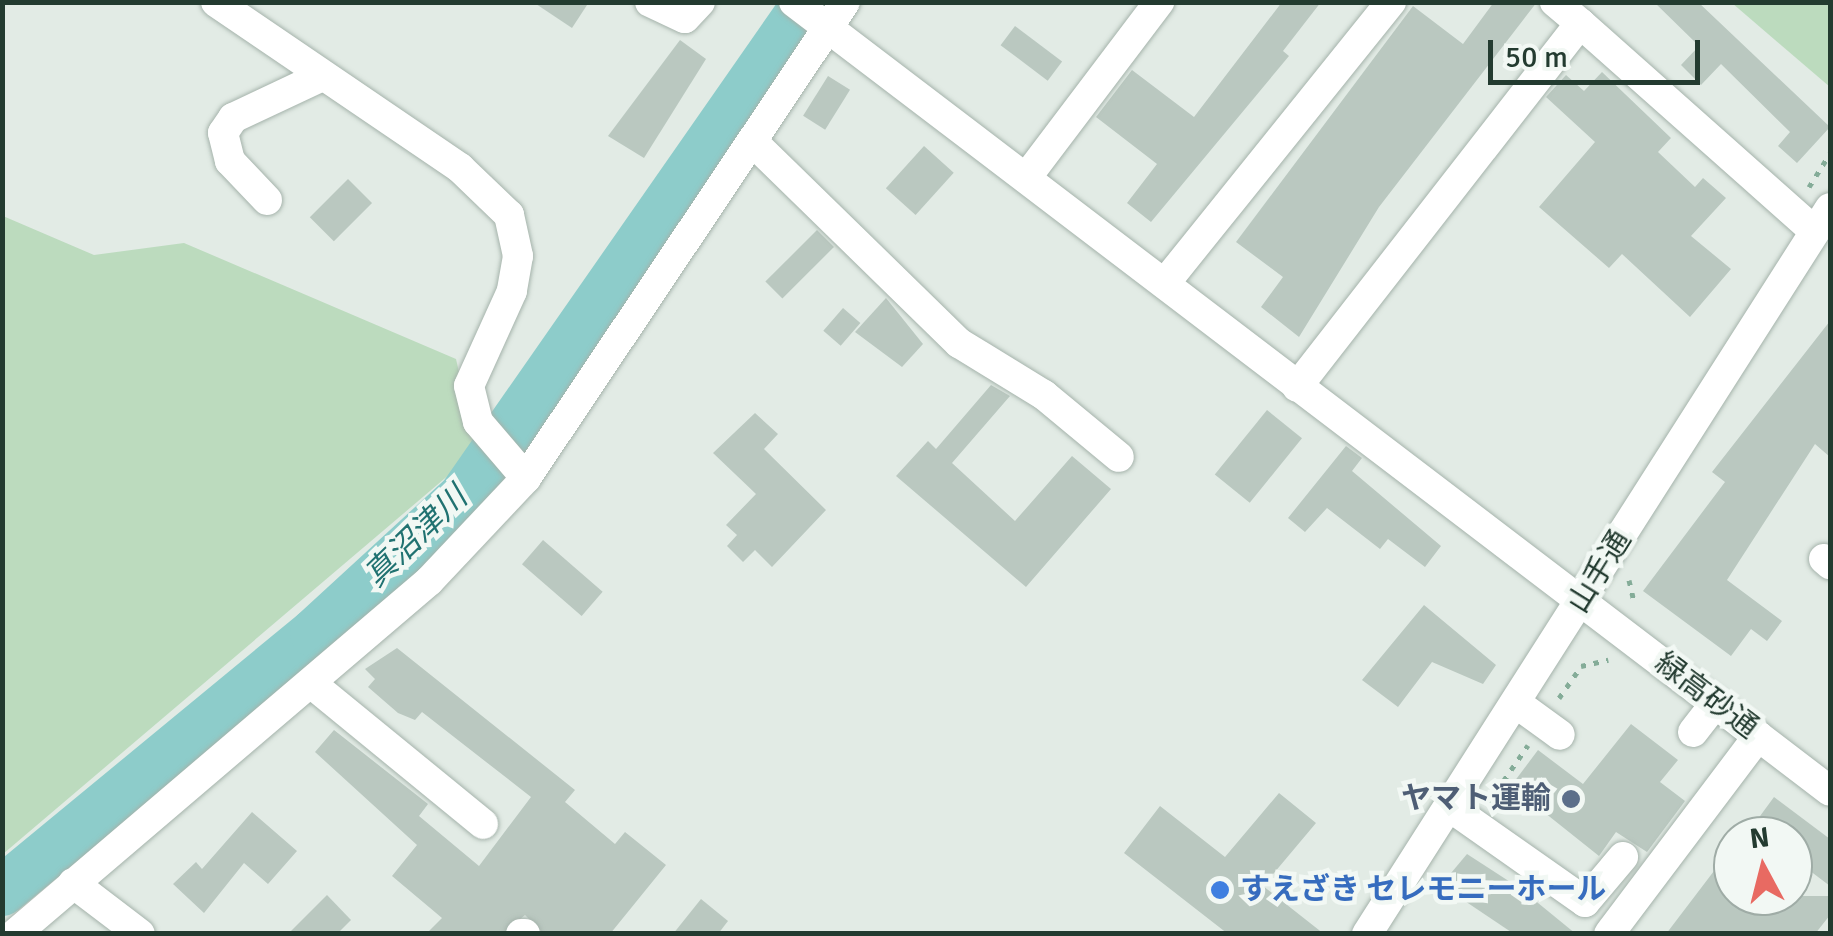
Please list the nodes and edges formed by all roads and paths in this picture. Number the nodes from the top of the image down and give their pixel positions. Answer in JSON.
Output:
{"nodes":[{"id":1,"x":216,"y":2,"type":"edge"},
{"id":2,"x":650,"y":2,"type":"edge"},
{"id":3,"x":700,"y":2,"type":"edge"},
{"id":4,"x":1159,"y":2,"type":"edge"},
{"id":5,"x":1391,"y":2,"type":"edge"},
{"id":6,"x":1554,"y":2,"type":"edge"},
{"id":7,"x":822,"y":13,"type":"edge"},
{"id":8,"x":1580,"y":23,"type":"junction"},
{"id":9,"x":320,"y":78,"type":"junction"},
{"id":10,"x":753,"y":142,"type":"junction"},
{"id":11,"x":1026,"y":178,"type":"junction"},
{"id":12,"x":267,"y":200,"type":"dead end"},
{"id":13,"x":1823,"y":220,"type":"edge"},
{"id":14,"x":1165,"y":283,"type":"junction"},
{"id":15,"x":1298,"y":386,"type":"junction"},
{"id":16,"x":1119,"y":457,"type":"dead end"},
{"id":17,"x":520,"y":471,"type":"junction"},
{"id":18,"x":1635,"y":570,"type":"dead end"},
{"id":19,"x":1581,"y":601,"type":"junction"},
{"id":20,"x":1642,"y":608,"type":"dead end"},
{"id":21,"x":1612,"y":662,"type":"dead end"},
{"id":22,"x":1571,"y":680,"type":"dead end"},
{"id":23,"x":312,"y":684,"type":"junction"},
{"id":24,"x":1516,"y":703,"type":"junction"},
{"id":25,"x":1716,"y":703,"type":"junction"},
{"id":26,"x":1694,"y":732,"type":"dead end"},
{"id":27,"x":1560,"y":736,"type":"dead end"},
{"id":28,"x":1758,"y":736,"type":"junction"},
{"id":29,"x":1830,"y":791,"type":"edge"},
{"id":30,"x":1450,"y":807,"type":"junction"},
{"id":31,"x":482,"y":824,"type":"dead end"},
{"id":32,"x":1623,"y":857,"type":"dead end"},
{"id":33,"x":73,"y":883,"type":"junction"},
{"id":34,"x":15,"y":934,"type":"edge"},
{"id":35,"x":140,"y":934,"type":"edge"},
{"id":36,"x":1367,"y":934,"type":"edge"},
{"id":37,"x":1610,"y":934,"type":"edge"}],
"edges":[{"from":1,"to":9,"type":"street"},
{"from":2,"to":3,"type":"street"},
{"from":4,"to":11,"type":"street"},
{"from":5,"to":14,"type":"street"},
{"from":6,"to":8,"type":"street"},
{"from":7,"to":10,"type":"street"},
{"from":7,"to":11,"type":"street","name":"緑高砂通"},
{"from":8,"to":13,"type":"street"},
{"from":8,"to":15,"type":"street"},
{"from":9,"to":12,"type":"street"},
{"from":9,"to":17,"type":"street"},
{"from":10,"to":16,"type":"street"},
{"from":10,"to":17,"type":"street"},
{"from":11,"to":14,"type":"street","name":"緑高砂通"},
{"from":13,"to":19,"type":"street","name":"山手通"},
{"from":14,"to":15,"type":"street","name":"緑高砂通"},
{"from":15,"to":19,"type":"street","name":"緑高砂通"},
{"from":17,"to":23,"type":"street"},
{"from":18,"to":20,"type":"path"},
{"from":19,"to":24,"type":"street","name":"山手通"},
{"from":19,"to":25,"type":"street","name":"緑高砂通"},
{"from":21,"to":22,"type":"path"},
{"from":23,"to":31,"type":"street"},
{"from":23,"to":33,"type":"street"},
{"from":24,"to":27,"type":"street"},
{"from":24,"to":30,"type":"street","name":"山手通"},
{"from":25,"to":26,"type":"street"},
{"from":25,"to":28,"type":"street","name":"緑高砂通"},
{"from":28,"to":29,"type":"street","name":"緑高砂通"},
{"from":28,"to":37,"type":"street"},
{"from":30,"to":32,"type":"street"},
{"from":30,"to":36,"type":"street","name":"山手通"},
{"from":33,"to":34,"type":"street"},
{"from":33,"to":35,"type":"street"}]}
